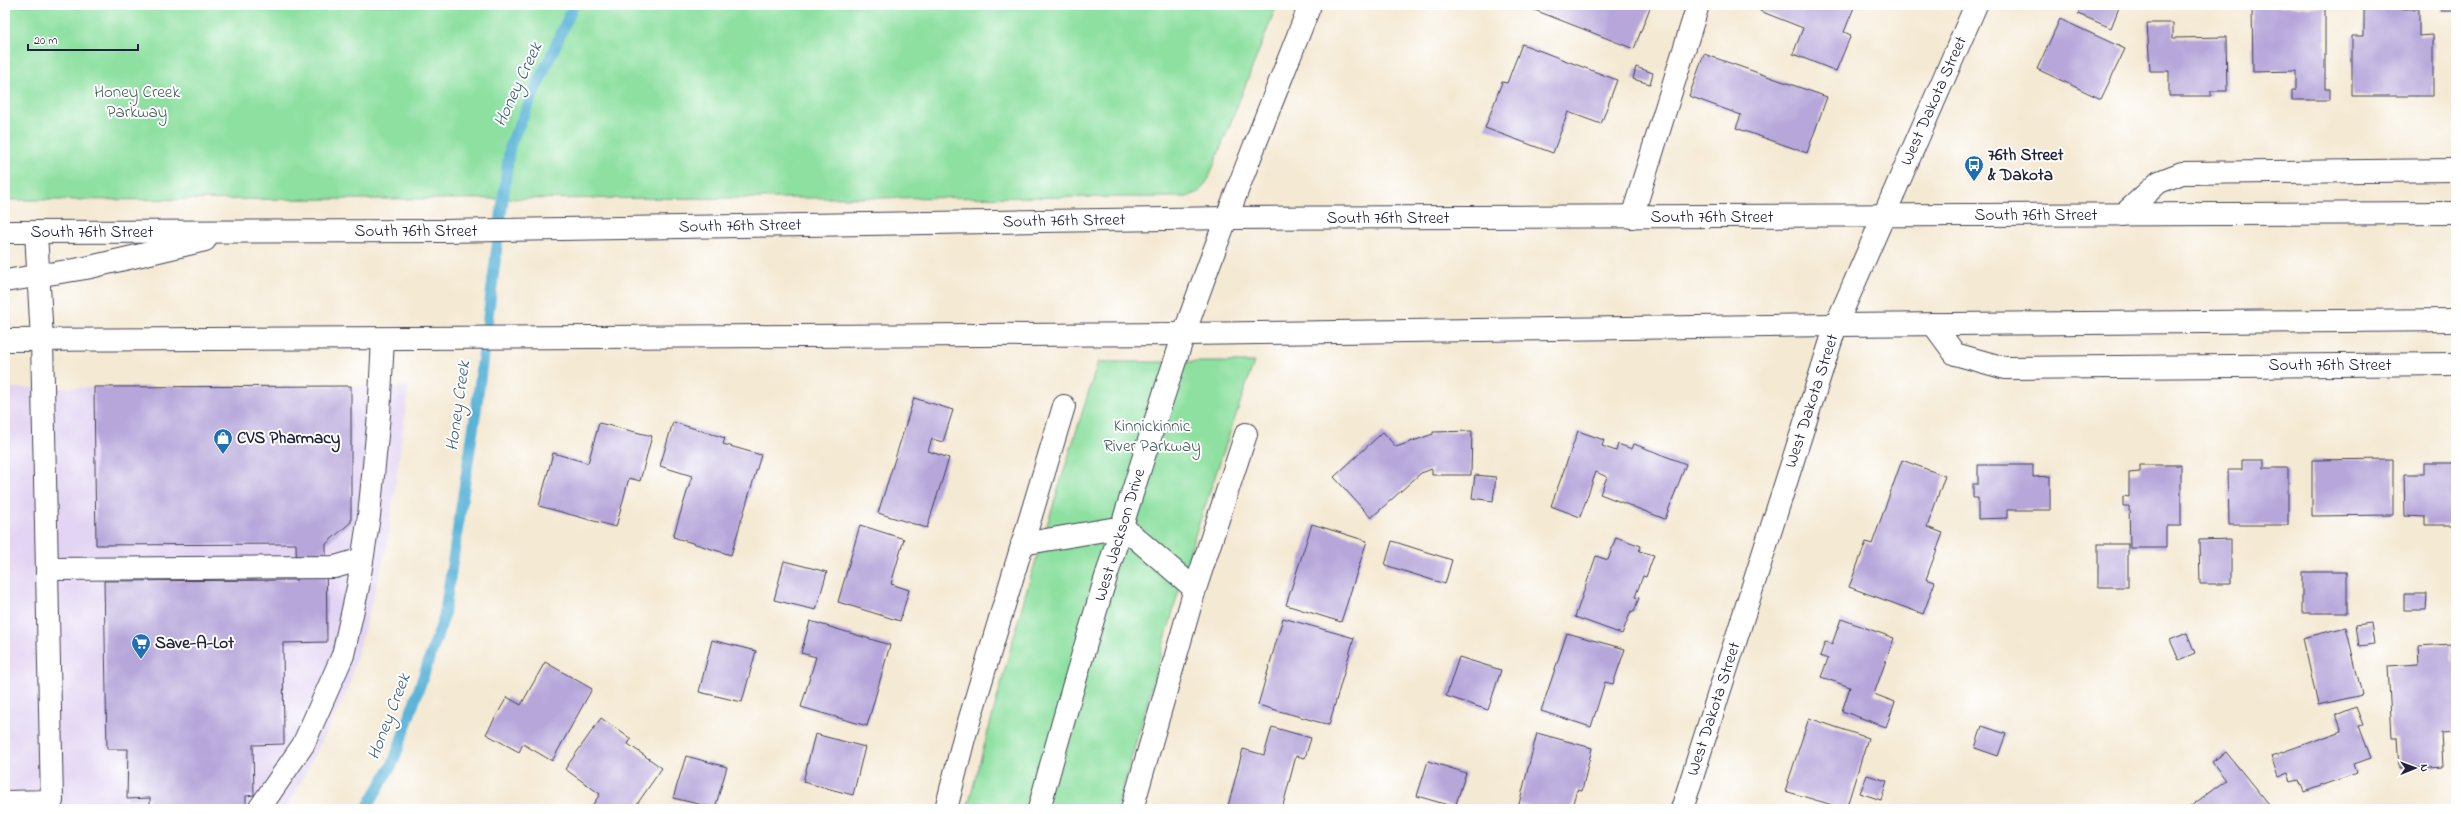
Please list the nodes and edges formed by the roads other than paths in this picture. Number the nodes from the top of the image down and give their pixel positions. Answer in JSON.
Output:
{"nodes":[{"id":1,"x":1310,"y":5,"type":"edge"},
{"id":2,"x":1698,"y":5,"type":"edge"},
{"id":3,"x":1976,"y":5,"type":"edge"},
{"id":4,"x":2456,"y":170,"type":"edge"},
{"id":5,"x":2456,"y":213,"type":"edge"},
{"id":6,"x":2123,"y":215,"type":"junction"},
{"id":7,"x":1884,"y":216,"type":"junction"},
{"id":8,"x":1632,"y":217,"type":"junction"},
{"id":9,"x":1227,"y":218,"type":"junction"},
{"id":10,"x":5,"y":232,"type":"edge"},
{"id":11,"x":36,"y":232,"type":"junction"},
{"id":12,"x":243,"y":232,"type":"junction"},
{"id":13,"x":38,"y":277,"type":"junction"},
{"id":14,"x":5,"y":281,"type":"edge"},
{"id":15,"x":2456,"y":320,"type":"edge"},
{"id":16,"x":1933,"y":324,"type":"junction"},
{"id":17,"x":1836,"y":325,"type":"junction"},
{"id":18,"x":1184,"y":334,"type":"junction"},
{"id":19,"x":382,"y":339,"type":"junction"},
{"id":20,"x":5,"y":340,"type":"edge"},
{"id":21,"x":42,"y":340,"type":"junction"},
{"id":22,"x":2456,"y":364,"type":"edge"},
{"id":23,"x":1064,"y":406,"type":"dead end"},
{"id":24,"x":1246,"y":434,"type":"dead end"},
{"id":25,"x":1123,"y":527,"type":"junction"},
{"id":26,"x":1022,"y":544,"type":"junction"},
{"id":27,"x":362,"y":559,"type":"junction"},
{"id":28,"x":47,"y":569,"type":"junction"},
{"id":29,"x":1195,"y":589,"type":"junction"},
{"id":30,"x":5,"y":802,"type":"edge"},
{"id":31,"x":259,"y":809,"type":"edge"},
{"id":32,"x":946,"y":809,"type":"edge"},
{"id":33,"x":1039,"y":809,"type":"edge"},
{"id":34,"x":1132,"y":809,"type":"edge"},
{"id":35,"x":1682,"y":809,"type":"edge"}],
"edges":[{"from":1,"to":9,"type":"main road","name":"West Jackson Drive"},
{"from":2,"to":8,"type":"main road"},
{"from":3,"to":7,"type":"main road","name":"West Dakota Street"},
{"from":4,"to":6,"type":"main road"},
{"from":5,"to":6,"type":"main road","name":"South 76th Street"},
{"from":6,"to":7,"type":"main road","name":"South 76th Street"},
{"from":7,"to":8,"type":"main road","name":"South 76th Street"},
{"from":7,"to":17,"type":"main road","name":"West Dakota Street"},
{"from":8,"to":9,"type":"main road","name":"South 76th Street"},
{"from":9,"to":12,"type":"main road","name":"South 76th Street"},
{"from":9,"to":18,"type":"main road","name":"West Jackson Drive"},
{"from":10,"to":11,"type":"main road","name":"South 76th Street"},
{"from":11,"to":12,"type":"main road","name":"South 76th Street"},
{"from":11,"to":13,"type":"main road"},
{"from":12,"to":13,"type":"main road"},
{"from":13,"to":14,"type":"main road"},
{"from":13,"to":21,"type":"main road"},
{"from":15,"to":16,"type":"main road"},
{"from":16,"to":17,"type":"main road"},
{"from":16,"to":22,"type":"main road","name":"South 76th Street"},
{"from":17,"to":18,"type":"main road"},
{"from":17,"to":35,"type":"main road","name":"West Dakota Street"},
{"from":18,"to":19,"type":"main road"},
{"from":18,"to":25,"type":"main road","name":"West Jackson Drive"},
{"from":19,"to":21,"type":"main road"},
{"from":19,"to":27,"type":"main road"},
{"from":20,"to":21,"type":"main road"},
{"from":21,"to":28,"type":"main road"},
{"from":23,"to":26,"type":"main road"},
{"from":24,"to":29,"type":"main road"},
{"from":25,"to":26,"type":"main road"},
{"from":25,"to":29,"type":"main road"},
{"from":25,"to":33,"type":"main road","name":"West Jackson Drive"},
{"from":26,"to":32,"type":"main road"},
{"from":27,"to":28,"type":"main road"},
{"from":27,"to":31,"type":"main road"},
{"from":28,"to":30,"type":"main road"},
{"from":29,"to":34,"type":"main road"}]}
